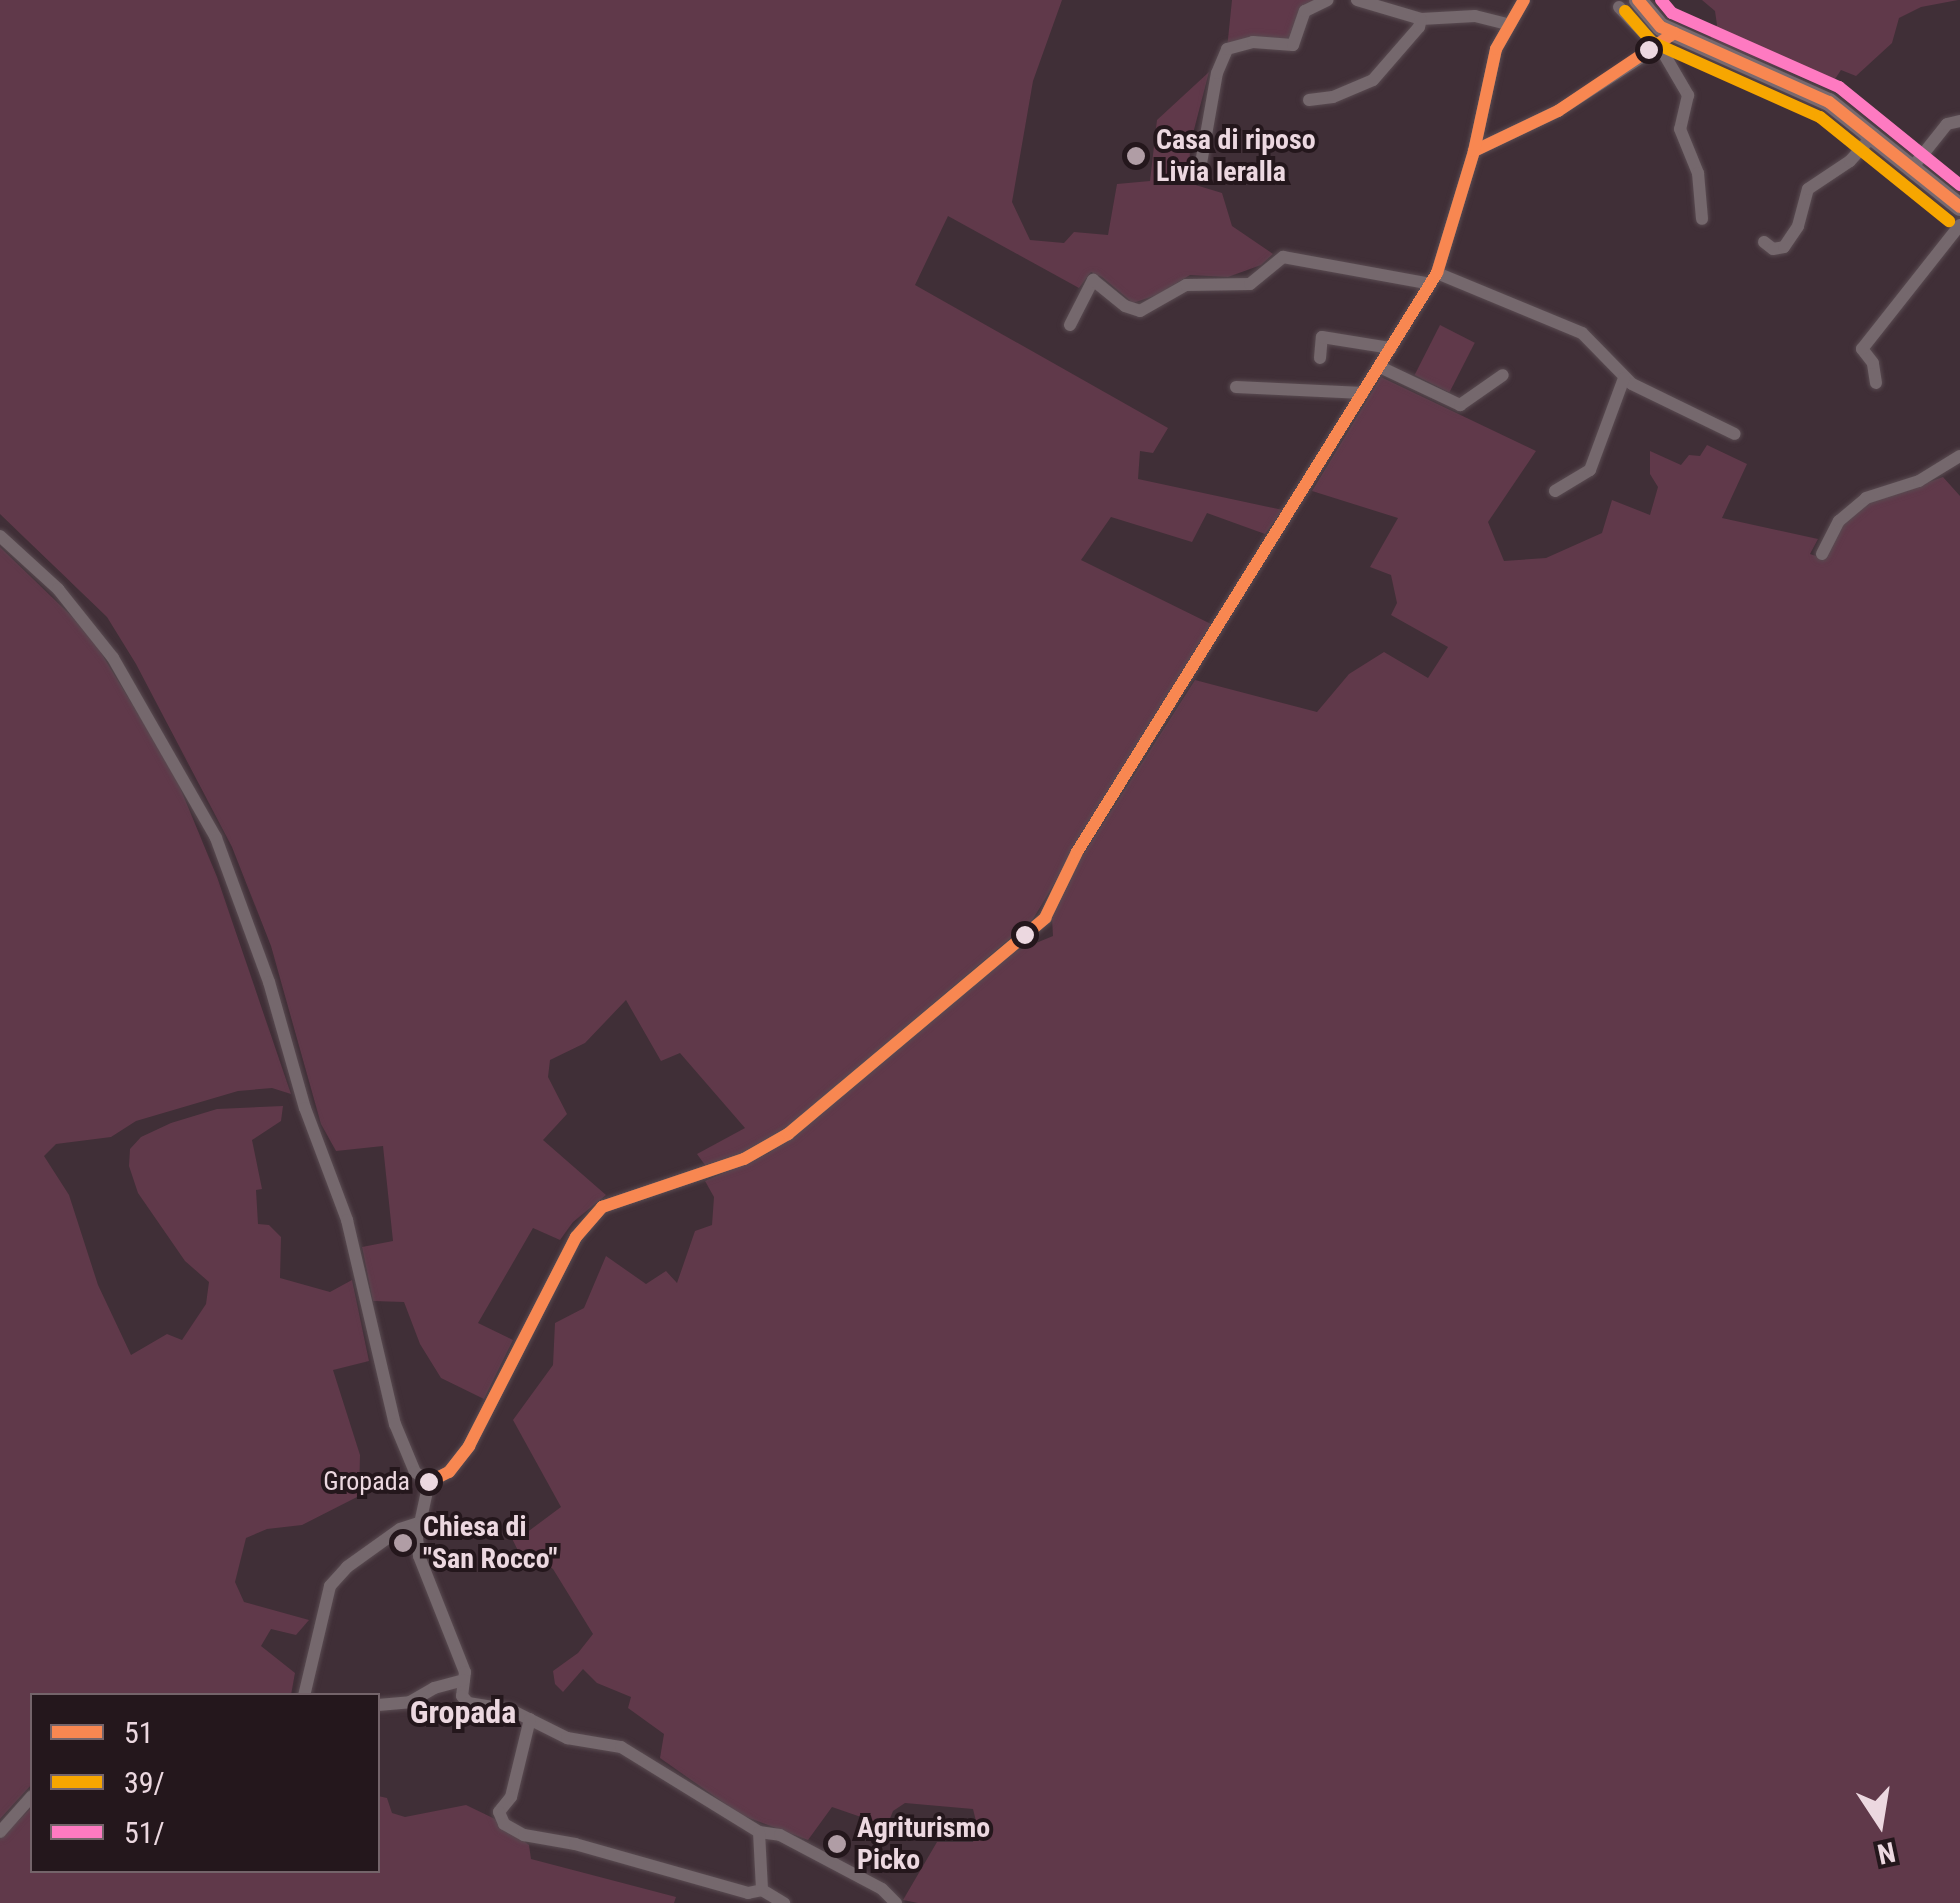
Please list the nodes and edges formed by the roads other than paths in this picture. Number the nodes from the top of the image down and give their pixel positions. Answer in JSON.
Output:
{"nodes":[{"id":1,"x":1328,"y":0,"type":"edge"},
{"id":2,"x":1357,"y":0,"type":"edge"},
{"id":3,"x":1524,"y":0,"type":"edge"},
{"id":4,"x":1604,"y":0,"type":"edge"},
{"id":5,"x":1636,"y":0,"type":"edge"},
{"id":6,"x":1619,"y":7,"type":"junction"},
{"id":7,"x":1420,"y":19,"type":"junction"},
{"id":8,"x":1506,"y":24,"type":"junction"},
{"id":9,"x":1674,"y":34,"type":"junction"},
{"id":10,"x":1658,"y":47,"type":"junction"},
{"id":11,"x":1310,"y":100,"type":"dead end"},
{"id":12,"x":1960,"y":122,"type":"edge"},
{"id":13,"x":1874,"y":134,"type":"junction"},
{"id":14,"x":1474,"y":152,"type":"junction"},
{"id":15,"x":1912,"y":168,"type":"junction"},
{"id":16,"x":1200,"y":169,"type":"dead end"},
{"id":17,"x":1960,"y":207,"type":"edge"},
{"id":18,"x":1702,"y":219,"type":"dead end"},
{"id":19,"x":1960,"y":225,"type":"edge"},
{"id":20,"x":1764,"y":242,"type":"dead end"},
{"id":21,"x":1434,"y":279,"type":"junction"},
{"id":22,"x":1070,"y":325,"type":"dead end"},
{"id":23,"x":1391,"y":348,"type":"junction"},
{"id":24,"x":1320,"y":358,"type":"dead end"},
{"id":25,"x":1380,"y":367,"type":"junction"},
{"id":26,"x":1503,"y":376,"type":"dead end"},
{"id":27,"x":1624,"y":378,"type":"junction"},
{"id":28,"x":1876,"y":383,"type":"dead end"},
{"id":29,"x":1236,"y":387,"type":"dead end"},
{"id":30,"x":1363,"y":393,"type":"junction"},
{"id":31,"x":1735,"y":434,"type":"dead end"},
{"id":32,"x":1960,"y":456,"type":"edge"},
{"id":33,"x":1555,"y":490,"type":"dead end"},
{"id":34,"x":0,"y":536,"type":"edge"},
{"id":35,"x":1822,"y":554,"type":"dead end"},
{"id":36,"x":429,"y":1482,"type":"junction"},
{"id":37,"x":420,"y":1522,"type":"junction"},
{"id":38,"x":464,"y":1680,"type":"junction"},
{"id":39,"x":305,"y":1693,"type":"edge"},
{"id":40,"x":380,"y":1705,"type":"edge"},
{"id":41,"x":530,"y":1719,"type":"junction"},
{"id":42,"x":30,"y":1798,"type":"edge"},
{"id":43,"x":0,"y":1832,"type":"edge"},
{"id":44,"x":759,"y":1832,"type":"junction"},
{"id":45,"x":762,"y":1890,"type":"junction"},
{"id":46,"x":784,"y":1903,"type":"edge"},
{"id":47,"x":896,"y":1903,"type":"edge"}],
"edges":[{"from":1,"to":16,"type":"street"},
{"from":2,"to":7,"type":"street"},
{"from":3,"to":8,"type":"street"},
{"from":4,"to":6,"type":"street"},
{"from":5,"to":6,"type":"street"},
{"from":5,"to":9,"type":"main road"},
{"from":6,"to":10,"type":"street"},
{"from":7,"to":8,"type":"street"},
{"from":7,"to":11,"type":"street"},
{"from":8,"to":14,"type":"street"},
{"from":9,"to":10,"type":"street"},
{"from":9,"to":13,"type":"main road"},
{"from":10,"to":14,"type":"street"},
{"from":10,"to":18,"type":"street"},
{"from":12,"to":15,"type":"street"},
{"from":13,"to":15,"type":"main road"},
{"from":13,"to":20,"type":"street"},
{"from":14,"to":21,"type":"street"},
{"from":15,"to":17,"type":"main road"},
{"from":19,"to":28,"type":"street"},
{"from":21,"to":22,"type":"street"},
{"from":21,"to":23,"type":"street"},
{"from":21,"to":27,"type":"street"},
{"from":23,"to":24,"type":"street"},
{"from":23,"to":25,"type":"street"},
{"from":25,"to":26,"type":"street"},
{"from":25,"to":30,"type":"street"},
{"from":27,"to":31,"type":"street"},
{"from":27,"to":33,"type":"street"},
{"from":29,"to":30,"type":"street"},
{"from":30,"to":36,"type":"street"},
{"from":32,"to":35,"type":"street"},
{"from":34,"to":36,"type":"street"},
{"from":36,"to":37,"type":"street"},
{"from":37,"to":38,"type":"street"},
{"from":37,"to":39,"type":"street"},
{"from":38,"to":40,"type":"street"},
{"from":38,"to":41,"type":"street"},
{"from":41,"to":44,"type":"street"},
{"from":41,"to":45,"type":"street"},
{"from":42,"to":43,"type":"street"},
{"from":44,"to":45,"type":"street"},
{"from":44,"to":47,"type":"street"},
{"from":45,"to":46,"type":"street"}]}
